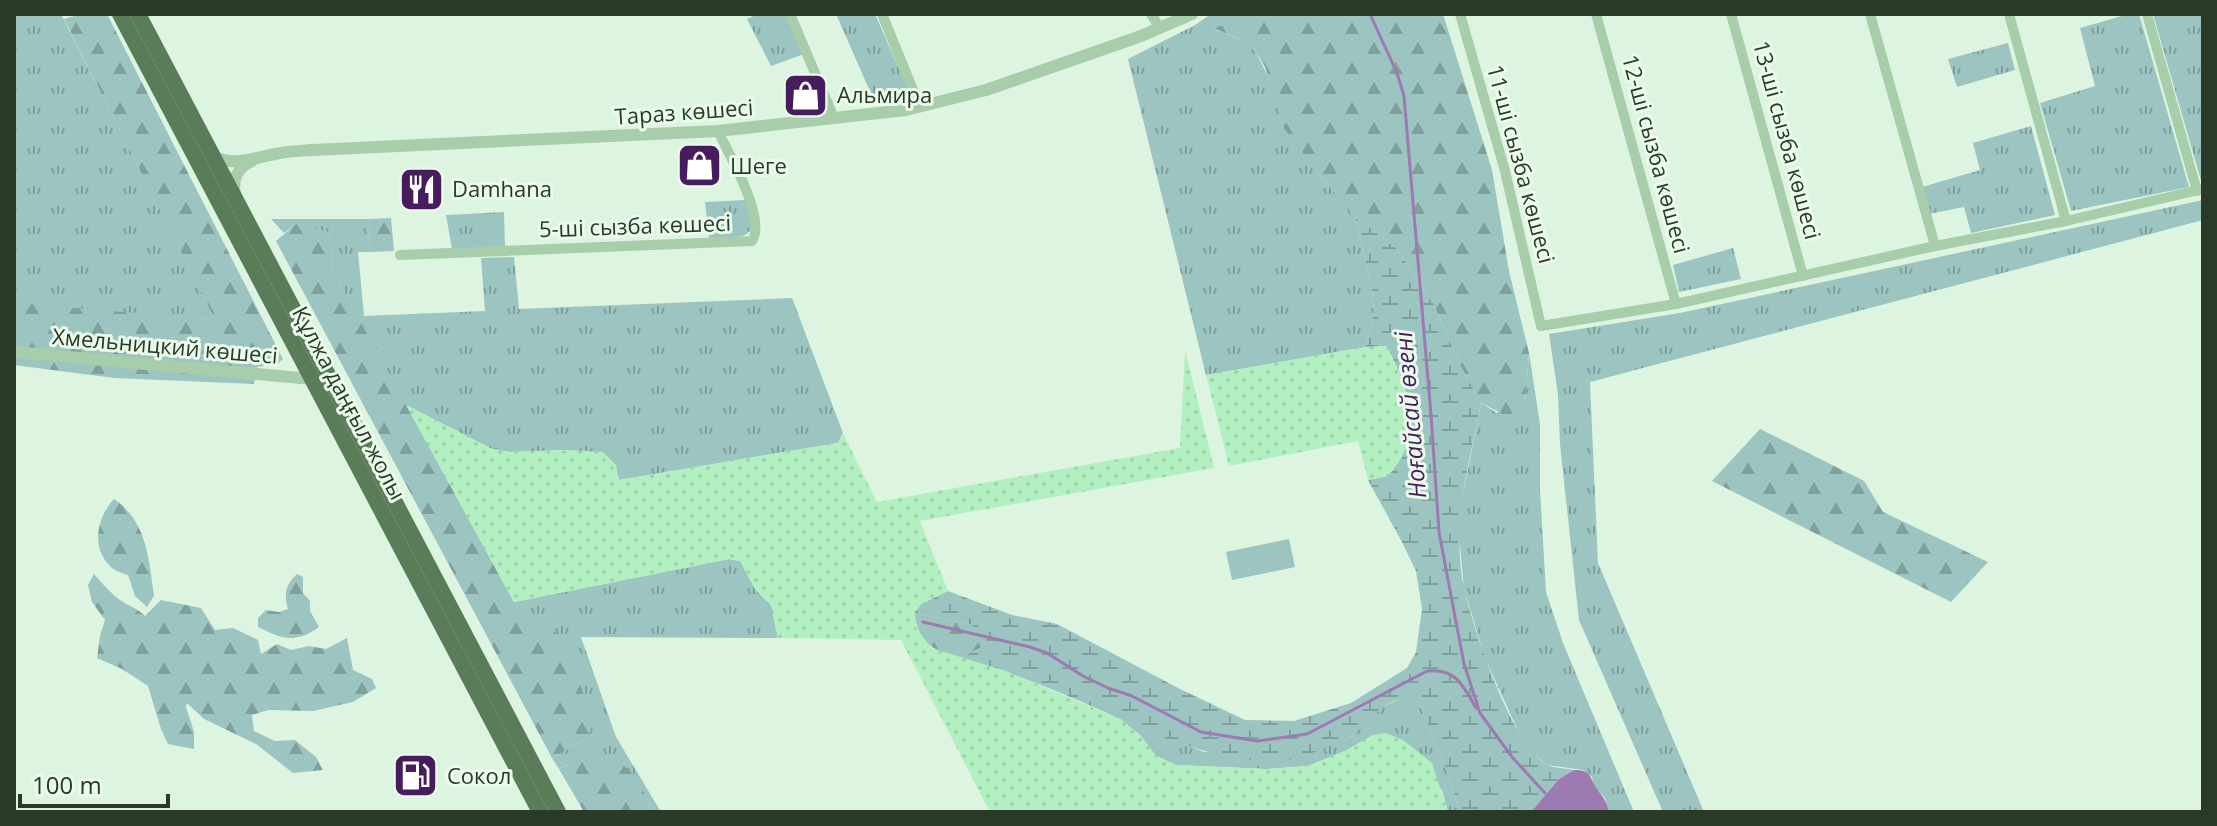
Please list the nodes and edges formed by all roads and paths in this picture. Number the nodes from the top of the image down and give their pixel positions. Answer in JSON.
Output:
{"nodes":[{"id":1,"x":120,"y":14,"type":"edge"},
{"id":2,"x":138,"y":14,"type":"edge"},
{"id":3,"x":790,"y":14,"type":"edge"},
{"id":4,"x":882,"y":14,"type":"edge"},
{"id":5,"x":1151,"y":14,"type":"edge"},
{"id":6,"x":1192,"y":14,"type":"edge"},
{"id":7,"x":1460,"y":14,"type":"edge"},
{"id":8,"x":1596,"y":14,"type":"edge"},
{"id":9,"x":1731,"y":14,"type":"edge"},
{"id":10,"x":1870,"y":14,"type":"edge"},
{"id":11,"x":2009,"y":14,"type":"edge"},
{"id":12,"x":2147,"y":14,"type":"edge"},
{"id":13,"x":1160,"y":28,"type":"junction"},
{"id":14,"x":920,"y":107,"type":"junction"},
{"id":15,"x":834,"y":118,"type":"junction"},
{"id":16,"x":718,"y":131,"type":"junction"},
{"id":17,"x":213,"y":156,"type":"junction"},
{"id":18,"x":258,"y":158,"type":"junction"},
{"id":19,"x":2200,"y":190,"type":"edge"},
{"id":20,"x":238,"y":204,"type":"junction"},
{"id":21,"x":2066,"y":221,"type":"junction"},
{"id":22,"x":1935,"y":246,"type":"junction"},
{"id":23,"x":400,"y":255,"type":"dead end"},
{"id":24,"x":1803,"y":276,"type":"junction"},
{"id":25,"x":1676,"y":304,"type":"junction"},
{"id":26,"x":14,"y":352,"type":"edge"},
{"id":27,"x":312,"y":379,"type":"junction"},
{"id":28,"x":540,"y":812,"type":"edge"},
{"id":29,"x":558,"y":812,"type":"edge"}],
"edges":[{"from":1,"to":27,"type":"main road","name":"Құлжа даңғыл жолы"},
{"from":2,"to":17,"type":"main road","name":"Құлжа даңғыл жолы"},
{"from":3,"to":15,"type":"street"},
{"from":4,"to":14,"type":"street"},
{"from":5,"to":13,"type":"street"},
{"from":6,"to":13,"type":"street","name":"Тараз көшесі"},
{"from":7,"to":25,"type":"street","name":"11-ші сызба көшесі"},
{"from":8,"to":25,"type":"street","name":"12-ші сызба көшесі"},
{"from":9,"to":24,"type":"street","name":"13-ші сызба көшесі"},
{"from":10,"to":22,"type":"street"},
{"from":11,"to":21,"type":"street"},
{"from":12,"to":19,"type":"street"},
{"from":13,"to":14,"type":"street","name":"Тараз көшесі"},
{"from":14,"to":15,"type":"street","name":"Тараз көшесі"},
{"from":15,"to":16,"type":"street","name":"Тараз көшесі"},
{"from":16,"to":18,"type":"street","name":"Тараз көшесі"},
{"from":16,"to":23,"type":"street","name":"5-ші сызба көшесі"},
{"from":17,"to":18,"type":"street","name":"Тараз көшесі"},
{"from":17,"to":20,"type":"main road","name":"Құлжа даңғыл жолы"},
{"from":18,"to":20,"type":"street"},
{"from":19,"to":21,"type":"street"},
{"from":20,"to":29,"type":"main road","name":"Құлжа даңғыл жолы"},
{"from":21,"to":22,"type":"street"},
{"from":22,"to":24,"type":"street"},
{"from":24,"to":25,"type":"street"},
{"from":26,"to":27,"type":"street","name":"Хмельницкий көшесі"},
{"from":27,"to":28,"type":"main road","name":"Құлжа даңғыл жолы"}]}
